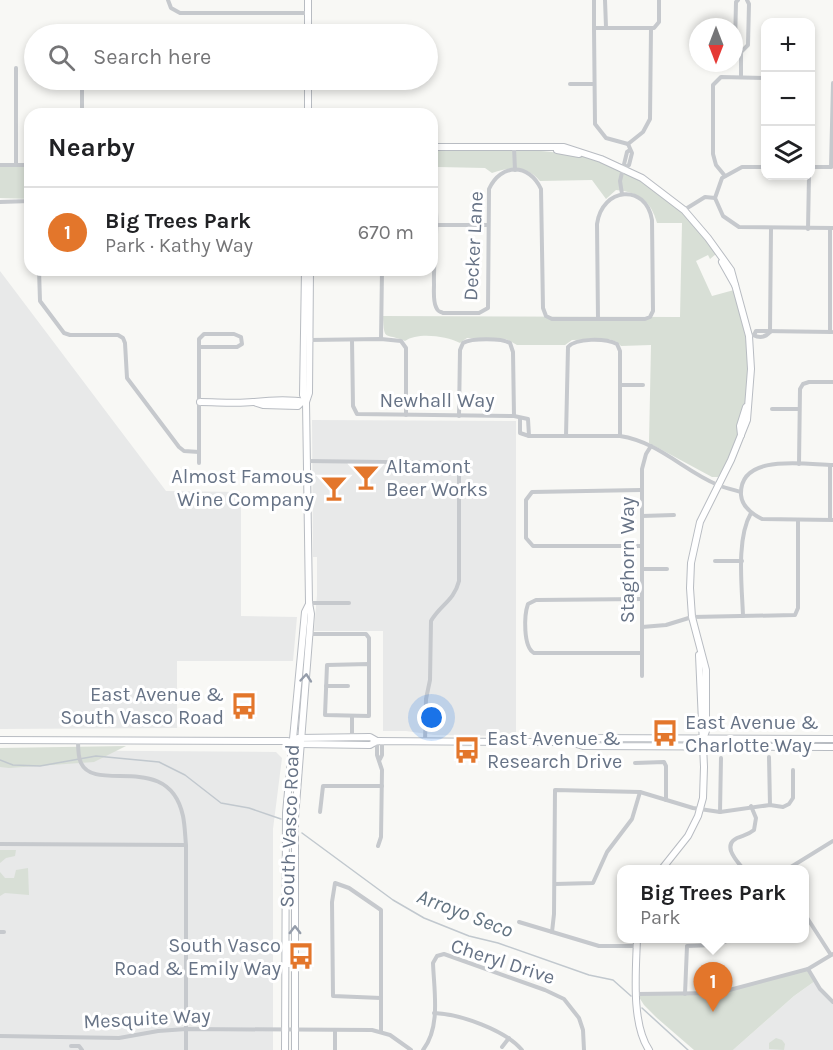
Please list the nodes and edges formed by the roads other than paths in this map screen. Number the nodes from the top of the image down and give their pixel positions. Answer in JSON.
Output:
{"nodes":[{"id":1,"x":168,"y":0,"type":"edge"},
{"id":2,"x":308,"y":0,"type":"edge"},
{"id":3,"x":594,"y":0,"type":"edge"},
{"id":4,"x":605,"y":0,"type":"edge"},
{"id":5,"x":659,"y":0,"type":"edge"},
{"id":6,"x":738,"y":0,"type":"edge"},
{"id":7,"x":747,"y":0,"type":"edge"},
{"id":8,"x":308,"y":13,"type":"junction"},
{"id":9,"x":736,"y":18,"type":"edge"},
{"id":10,"x":308,"y":24,"type":"edge"},
{"id":11,"x":606,"y":27,"type":"junction"},
{"id":12,"x":594,"y":28,"type":"junction"},
{"id":13,"x":651,"y":28,"type":"junction"},
{"id":14,"x":743,"y":50,"type":"edge"},
{"id":15,"x":16,"y":68,"type":"dead end"},
{"id":16,"x":741,"y":72,"type":"edge"},
{"id":17,"x":741,"y":77,"type":"junction"},
{"id":18,"x":761,"y":78,"type":"edge"},
{"id":19,"x":833,"y":83,"type":"edge"},
{"id":20,"x":570,"y":84,"type":"dead end"},
{"id":21,"x":594,"y":84,"type":"junction"},
{"id":22,"x":82,"y":90,"type":"edge"},
{"id":23,"x":308,"y":90,"type":"edge"},
{"id":24,"x":82,"y":108,"type":"edge"},
{"id":25,"x":308,"y":108,"type":"edge"},
{"id":26,"x":628,"y":144,"type":"junction"},
{"id":27,"x":438,"y":147,"type":"edge"},
{"id":28,"x":514,"y":147,"type":"junction"},
{"id":29,"x":630,"y":150,"type":"junction"},
{"id":30,"x":0,"y":165,"type":"edge"},
{"id":31,"x":16,"y":165,"type":"junction"},
{"id":32,"x":24,"y":165,"type":"edge"},
{"id":33,"x":624,"y":165,"type":"junction"},
{"id":34,"x":761,"y":167,"type":"edge"},
{"id":35,"x":815,"y":167,"type":"edge"},
{"id":36,"x":832,"y":167,"type":"edge"},
{"id":37,"x":515,"y":170,"type":"junction"},
{"id":38,"x":725,"y":177,"type":"junction"},
{"id":39,"x":809,"y":180,"type":"edge"},
{"id":40,"x":622,"y":194,"type":"junction"},
{"id":41,"x":715,"y":198,"type":"junction"},
{"id":42,"x":0,"y":201,"type":"edge"},
{"id":43,"x":24,"y":201,"type":"edge"},
{"id":44,"x":684,"y":210,"type":"junction"},
{"id":45,"x":438,"y":225,"type":"edge"},
{"id":46,"x":488,"y":225,"type":"junction"},
{"id":47,"x":831,"y":228,"type":"edge"},
{"id":48,"x":771,"y":229,"type":"junction"},
{"id":49,"x":808,"y":229,"type":"junction"},
{"id":50,"x":39,"y":276,"type":"edge"},
{"id":51,"x":305,"y":276,"type":"edge"},
{"id":52,"x":310,"y":276,"type":"edge"},
{"id":53,"x":382,"y":276,"type":"edge"},
{"id":54,"x":434,"y":276,"type":"edge"},
{"id":55,"x":598,"y":319,"type":"junction"},
{"id":56,"x":770,"y":332,"type":"junction"},
{"id":57,"x":832,"y":332,"type":"edge"},
{"id":58,"x":751,"y":336,"type":"junction"},
{"id":59,"x":381,"y":339,"type":"junction"},
{"id":60,"x":308,"y":340,"type":"junction"},
{"id":61,"x":352,"y":340,"type":"junction"},
{"id":62,"x":200,"y":347,"type":"junction"},
{"id":63,"x":833,"y":382,"type":"edge"},
{"id":64,"x":620,"y":385,"type":"junction"},
{"id":65,"x":642,"y":385,"type":"dead end"},
{"id":66,"x":200,"y":402,"type":"junction"},
{"id":67,"x":304,"y":402,"type":"junction"},
{"id":68,"x":772,"y":409,"type":"dead end"},
{"id":69,"x":799,"y":409,"type":"junction"},
{"id":70,"x":406,"y":415,"type":"junction"},
{"id":71,"x":459,"y":416,"type":"junction"},
{"id":72,"x":514,"y":416,"type":"junction"},
{"id":73,"x":520,"y":417,"type":"junction"},
{"id":74,"x":529,"y":436,"type":"junction"},
{"id":75,"x":566,"y":436,"type":"junction"},
{"id":76,"x":620,"y":436,"type":"junction"},
{"id":77,"x":651,"y":446,"type":"junction"},
{"id":78,"x":199,"y":452,"type":"junction"},
{"id":79,"x":307,"y":461,"type":"junction"},
{"id":80,"x":199,"y":463,"type":"dead end"},
{"id":81,"x":799,"y":464,"type":"junction"},
{"id":82,"x":832,"y":465,"type":"edge"},
{"id":83,"x":717,"y":485,"type":"junction"},
{"id":84,"x":642,"y":490,"type":"junction"},
{"id":85,"x":741,"y":492,"type":"junction"},
{"id":86,"x":751,"y":513,"type":"junction"},
{"id":87,"x":674,"y":515,"type":"dead end"},
{"id":88,"x":642,"y":516,"type":"junction"},
{"id":89,"x":798,"y":520,"type":"junction"},
{"id":90,"x":832,"y":520,"type":"edge"},
{"id":91,"x":642,"y":546,"type":"junction"},
{"id":92,"x":715,"y":561,"type":"dead end"},
{"id":93,"x":742,"y":561,"type":"junction"},
{"id":94,"x":642,"y":569,"type":"junction"},
{"id":95,"x":667,"y":569,"type":"dead end"},
{"id":96,"x":642,"y":599,"type":"junction"},
{"id":97,"x":309,"y":603,"type":"junction"},
{"id":98,"x":349,"y":603,"type":"dead end"},
{"id":99,"x":743,"y":616,"type":"junction"},
{"id":100,"x":692,"y":617,"type":"junction"},
{"id":101,"x":642,"y":627,"type":"junction"},
{"id":102,"x":309,"y":634,"type":"junction"},
{"id":103,"x":642,"y":653,"type":"junction"},
{"id":104,"x":369,"y":664,"type":"junction"},
{"id":105,"x":642,"y":676,"type":"dead end"},
{"id":106,"x":326,"y":686,"type":"junction"},
{"id":107,"x":348,"y":686,"type":"dead end"},
{"id":108,"x":352,"y":716,"type":"junction"},
{"id":109,"x":352,"y":737,"type":"junction"},
{"id":110,"x":833,"y":739,"type":"edge"},
{"id":111,"x":0,"y":740,"type":"edge"},
{"id":112,"x":78,"y":740,"type":"junction"},
{"id":113,"x":301,"y":740,"type":"junction"},
{"id":114,"x":292,"y":741,"type":"junction"},
{"id":115,"x":380,"y":741,"type":"junction"},
{"id":116,"x":424,"y":742,"type":"junction"},
{"id":117,"x":703,"y":742,"type":"junction"},
{"id":118,"x":833,"y":747,"type":"edge"},
{"id":119,"x":770,"y":757,"type":"dead end"},
{"id":120,"x":721,"y":758,"type":"dead end"},
{"id":121,"x":635,"y":763,"type":"dead end"},
{"id":122,"x":793,"y":770,"type":"dead end"},
{"id":123,"x":382,"y":786,"type":"junction"},
{"id":124,"x":640,"y":792,"type":"junction"},
{"id":125,"x":666,"y":800,"type":"junction"},
{"id":126,"x":770,"y":805,"type":"junction"},
{"id":127,"x":751,"y":806,"type":"junction"},
{"id":128,"x":700,"y":808,"type":"junction"},
{"id":129,"x":320,"y":812,"type":"dead end"},
{"id":130,"x":720,"y":812,"type":"junction"},
{"id":131,"x":833,"y":841,"type":"edge"},
{"id":132,"x":0,"y":844,"type":"edge"},
{"id":133,"x":186,"y":845,"type":"junction"},
{"id":134,"x":378,"y":846,"type":"dead end"},
{"id":135,"x":665,"y":865,"type":"edge"},
{"id":136,"x":740,"y":865,"type":"edge"},
{"id":137,"x":794,"y":865,"type":"edge"},
{"id":138,"x":555,"y":884,"type":"junction"},
{"id":139,"x":809,"y":919,"type":"edge"},
{"id":140,"x":519,"y":922,"type":"dead end"},
{"id":141,"x":552,"y":932,"type":"junction"},
{"id":142,"x":628,"y":943,"type":"edge"},
{"id":143,"x":637,"y":943,"type":"edge"},
{"id":144,"x":721,"y":943,"type":"edge"},
{"id":145,"x":832,"y":954,"type":"edge"},
{"id":146,"x":808,"y":969,"type":"junction"},
{"id":147,"x":685,"y":994,"type":"junction"},
{"id":148,"x":637,"y":996,"type":"junction"},
{"id":149,"x":381,"y":998,"type":"junction"},
{"id":150,"x":833,"y":1002,"type":"edge"},
{"id":151,"x":434,"y":1013,"type":"junction"},
{"id":152,"x":186,"y":1029,"type":"junction"},
{"id":153,"x":285,"y":1031,"type":"junction"},
{"id":154,"x":295,"y":1031,"type":"junction"},
{"id":155,"x":335,"y":1031,"type":"junction"},
{"id":156,"x":381,"y":1032,"type":"junction"},
{"id":157,"x":0,"y":1036,"type":"edge"},
{"id":158,"x":509,"y":1038,"type":"junction"},
{"id":159,"x":71,"y":1046,"type":"dead end"},
{"id":160,"x":502,"y":1047,"type":"dead end"},
{"id":161,"x":82,"y":1050,"type":"edge"},
{"id":162,"x":186,"y":1050,"type":"edge"},
{"id":163,"x":285,"y":1050,"type":"edge"},
{"id":164,"x":295,"y":1050,"type":"edge"},
{"id":165,"x":335,"y":1050,"type":"edge"},
{"id":166,"x":411,"y":1050,"type":"edge"},
{"id":167,"x":423,"y":1050,"type":"edge"},
{"id":168,"x":522,"y":1050,"type":"edge"},
{"id":169,"x":584,"y":1050,"type":"edge"},
{"id":170,"x":649,"y":1050,"type":"edge"}],
"edges":[{"from":1,"to":8,"type":"street"},
{"from":2,"to":8,"type":"main road"},
{"from":3,"to":12,"type":"street"},
{"from":4,"to":11,"type":"street"},
{"from":5,"to":13,"type":"street"},
{"from":6,"to":9,"type":"street"},
{"from":7,"to":14,"type":"street"},
{"from":8,"to":10,"type":"main road"},
{"from":11,"to":12,"type":"street"},
{"from":11,"to":13,"type":"street"},
{"from":12,"to":21,"type":"street"},
{"from":13,"to":26,"type":"street"},
{"from":15,"to":31,"type":"street"},
{"from":16,"to":17,"type":"street"},
{"from":17,"to":18,"type":"street"},
{"from":17,"to":38,"type":"street"},
{"from":19,"to":36,"type":"street"},
{"from":20,"to":21,"type":"street"},
{"from":21,"to":26,"type":"street"},
{"from":22,"to":24,"type":"street"},
{"from":23,"to":25,"type":"main road"},
{"from":26,"to":29,"type":"street"},
{"from":27,"to":28,"type":"main road"},
{"from":28,"to":33,"type":"main road"},
{"from":28,"to":37,"type":"street"},
{"from":29,"to":33,"type":"street"},
{"from":29,"to":33,"type":"street"},
{"from":30,"to":31,"type":"street"},
{"from":31,"to":32,"type":"street"},
{"from":33,"to":40,"type":"street"},
{"from":33,"to":44,"type":"main road"},
{"from":34,"to":38,"type":"street"},
{"from":35,"to":36,"type":"street"},
{"from":37,"to":46,"type":"street","name":"Decker Lane"},
{"from":37,"to":55,"type":"street"},
{"from":38,"to":41,"type":"street"},
{"from":39,"to":49,"type":"street"},
{"from":40,"to":55,"type":"street"},
{"from":40,"to":55,"type":"street"},
{"from":41,"to":44,"type":"street"},
{"from":41,"to":48,"type":"street"},
{"from":42,"to":43,"type":"street"},
{"from":44,"to":58,"type":"main road"},
{"from":45,"to":46,"type":"street"},
{"from":46,"to":54,"type":"street","name":"Decker Lane"},
{"from":47,"to":49,"type":"street"},
{"from":47,"to":57,"type":"street"},
{"from":48,"to":49,"type":"street"},
{"from":48,"to":56,"type":"street"},
{"from":50,"to":78,"type":"street"},
{"from":51,"to":60,"type":"main road","name":"South Vasco Road"},
{"from":52,"to":60,"type":"main road","name":"South Vasco Road"},
{"from":53,"to":59,"type":"street"},
{"from":56,"to":57,"type":"street"},
{"from":56,"to":58,"type":"street"},
{"from":58,"to":83,"type":"main road"},
{"from":59,"to":61,"type":"street"},
{"from":59,"to":70,"type":"street"},
{"from":60,"to":61,"type":"street"},
{"from":60,"to":67,"type":"main road","name":"South Vasco Road"},
{"from":61,"to":70,"type":"street","name":"Newhall Way"},
{"from":62,"to":62,"type":"street"},
{"from":62,"to":66,"type":"street"},
{"from":63,"to":69,"type":"street"},
{"from":64,"to":65,"type":"street"},
{"from":64,"to":75,"type":"street"},
{"from":64,"to":76,"type":"street"},
{"from":66,"to":67,"type":"main road"},
{"from":66,"to":78,"type":"street"},
{"from":67,"to":79,"type":"main road","name":"South Vasco Road"},
{"from":68,"to":69,"type":"street"},
{"from":69,"to":81,"type":"street"},
{"from":70,"to":71,"type":"street","name":"Newhall Way"},
{"from":71,"to":72,"type":"street","name":"Newhall Way"},
{"from":71,"to":72,"type":"street"},
{"from":72,"to":73,"type":"street","name":"Newhall Way"},
{"from":73,"to":74,"type":"street"},
{"from":73,"to":74,"type":"street"},
{"from":74,"to":75,"type":"street"},
{"from":75,"to":76,"type":"street"},
{"from":76,"to":77,"type":"street"},
{"from":77,"to":83,"type":"street"},
{"from":77,"to":84,"type":"street","name":"Staghorn Way"},
{"from":78,"to":80,"type":"street"},
{"from":79,"to":97,"type":"main road","name":"South Vasco Road"},
{"from":79,"to":116,"type":"street"},
{"from":81,"to":82,"type":"street"},
{"from":81,"to":85,"type":"street"},
{"from":82,"to":90,"type":"street"},
{"from":83,"to":85,"type":"street"},
{"from":83,"to":100,"type":"main road"},
{"from":84,"to":88,"type":"street","name":"Staghorn Way"},
{"from":84,"to":91,"type":"street"},
{"from":85,"to":86,"type":"street"},
{"from":86,"to":89,"type":"street"},
{"from":86,"to":93,"type":"street"},
{"from":87,"to":88,"type":"street"},
{"from":88,"to":91,"type":"street","name":"Staghorn Way"},
{"from":89,"to":90,"type":"street"},
{"from":89,"to":99,"type":"street"},
{"from":91,"to":94,"type":"street","name":"Staghorn Way"},
{"from":92,"to":93,"type":"street"},
{"from":93,"to":99,"type":"street"},
{"from":94,"to":95,"type":"street"},
{"from":94,"to":96,"type":"street","name":"Staghorn Way"},
{"from":96,"to":101,"type":"street","name":"Staghorn Way"},
{"from":96,"to":103,"type":"street"},
{"from":97,"to":98,"type":"street"},
{"from":97,"to":102,"type":"main road","name":"South Vasco Road"},
{"from":97,"to":114,"type":"main road","name":"South Vasco Road"},
{"from":99,"to":100,"type":"street"},
{"from":100,"to":101,"type":"street"},
{"from":100,"to":117,"type":"main road"},
{"from":101,"to":103,"type":"street","name":"Staghorn Way"},
{"from":102,"to":104,"type":"street"},
{"from":113,"to":102,"type":"main road","name":"South Vasco Road","one_way":true},
{"from":103,"to":105,"type":"street","name":"Staghorn Way"},
{"from":104,"to":106,"type":"street"},
{"from":104,"to":108,"type":"street"},
{"from":106,"to":107,"type":"street"},
{"from":106,"to":108,"type":"street"},
{"from":108,"to":109,"type":"street"},
{"from":109,"to":113,"type":"main road"},
{"from":109,"to":115,"type":"main road"},
{"from":110,"to":117,"type":"main road"},
{"from":111,"to":112,"type":"main road"},
{"from":112,"to":114,"type":"main road"},
{"from":112,"to":133,"type":"street"},
{"from":113,"to":114,"type":"main road"},
{"from":113,"to":115,"type":"main road"},
{"from":154,"to":113,"type":"main road","name":"South Vasco Road","one_way":true},
{"from":114,"to":153,"type":"main road","name":"South Vasco Road"},
{"from":115,"to":116,"type":"main road"},
{"from":115,"to":123,"type":"street"},
{"from":116,"to":117,"type":"main road"},
{"from":117,"to":118,"type":"main road"},
{"from":117,"to":128,"type":"main road"},
{"from":119,"to":126,"type":"street"},
{"from":120,"to":130,"type":"street"},
{"from":121,"to":125,"type":"street"},
{"from":122,"to":126,"type":"street"},
{"from":123,"to":129,"type":"street"},
{"from":123,"to":134,"type":"street"},
{"from":124,"to":125,"type":"street"},
{"from":124,"to":138,"type":"street"},
{"from":124,"to":138,"type":"street"},
{"from":125,"to":128,"type":"street"},
{"from":126,"to":127,"type":"street"},
{"from":127,"to":130,"type":"street"},
{"from":127,"to":136,"type":"street"},
{"from":128,"to":130,"type":"street"},
{"from":128,"to":135,"type":"main road"},
{"from":131,"to":137,"type":"street"},
{"from":132,"to":133,"type":"street"},
{"from":133,"to":152,"type":"street"},
{"from":138,"to":141,"type":"street"},
{"from":139,"to":145,"type":"street"},
{"from":140,"to":141,"type":"street"},
{"from":141,"to":142,"type":"street"},
{"from":143,"to":148,"type":"main road"},
{"from":144,"to":147,"type":"street"},
{"from":145,"to":146,"type":"street"},
{"from":146,"to":147,"type":"street"},
{"from":146,"to":150,"type":"street"},
{"from":147,"to":148,"type":"street"},
{"from":148,"to":170,"type":"main road"},
{"from":149,"to":149,"type":"street"},
{"from":149,"to":156,"type":"street"},
{"from":151,"to":158,"type":"street"},
{"from":151,"to":167,"type":"street","name":"Cheryl Drive"},
{"from":151,"to":169,"type":"street","name":"Cheryl Drive"},
{"from":152,"to":153,"type":"street","name":"Mesquite Way"},
{"from":152,"to":157,"type":"street","name":"Mesquite Way"},
{"from":152,"to":162,"type":"street"},
{"from":153,"to":154,"type":"street","name":"Mesquite Way"},
{"from":153,"to":163,"type":"main road","name":"South Vasco Road"},
{"from":154,"to":155,"type":"street","name":"Mesquite Way"},
{"from":154,"to":164,"type":"main road","name":"South Vasco Road"},
{"from":155,"to":156,"type":"street","name":"Mesquite Way"},
{"from":155,"to":165,"type":"street"},
{"from":156,"to":166,"type":"street"},
{"from":158,"to":160,"type":"street"},
{"from":158,"to":168,"type":"street"},
{"from":159,"to":161,"type":"street"}]}
